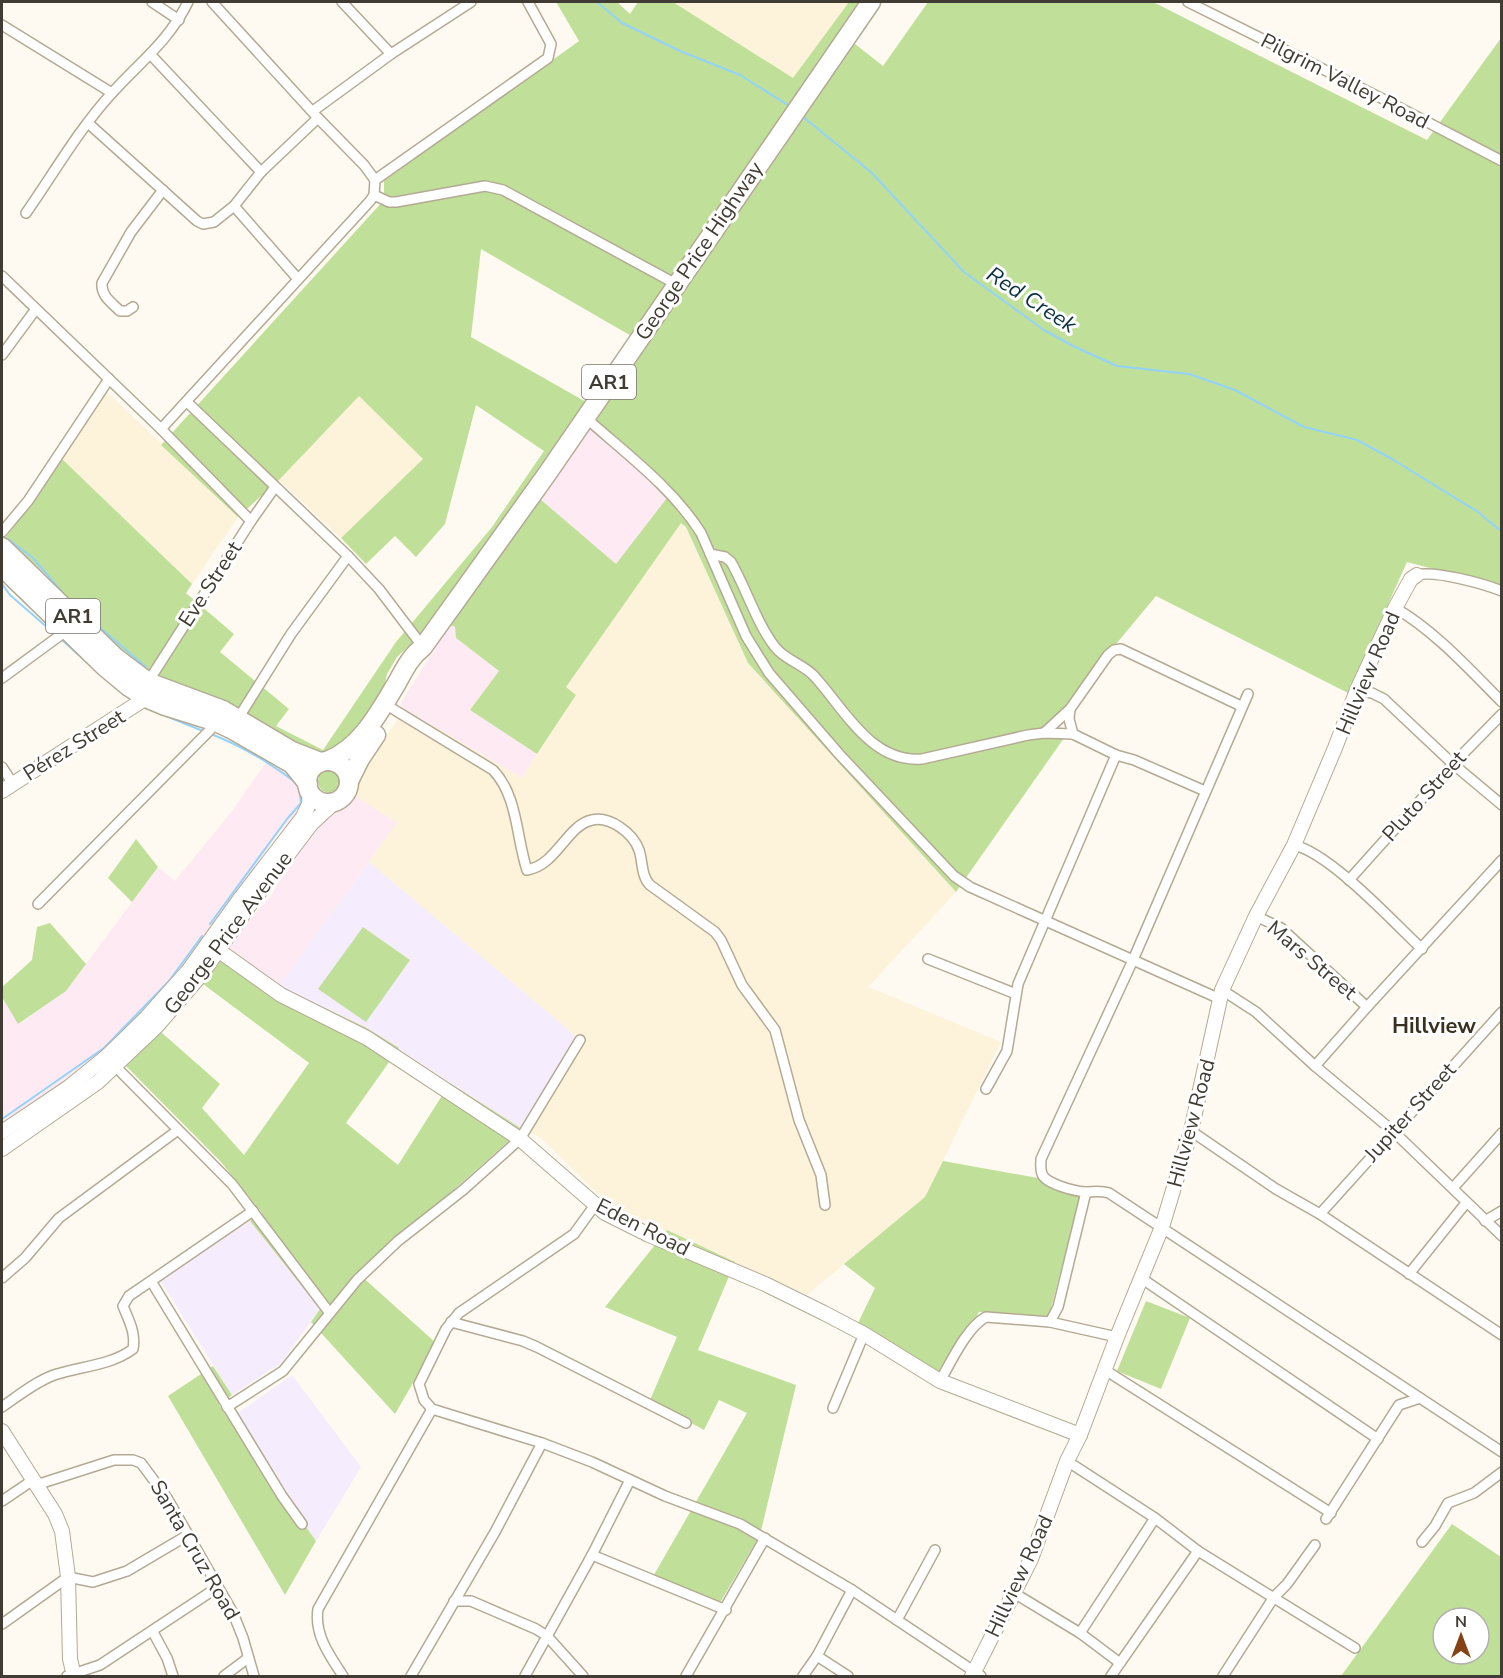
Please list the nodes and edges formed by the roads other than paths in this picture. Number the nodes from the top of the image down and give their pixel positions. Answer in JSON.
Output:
{"nodes":[{"id":1,"x":152,"y":2,"type":"edge"},
{"id":2,"x":188,"y":2,"type":"edge"},
{"id":3,"x":212,"y":2,"type":"edge"},
{"id":4,"x":342,"y":2,"type":"edge"},
{"id":5,"x":469,"y":2,"type":"edge"},
{"id":6,"x":528,"y":2,"type":"edge"},
{"id":7,"x":871,"y":2,"type":"edge"},
{"id":8,"x":1188,"y":2,"type":"edge"},
{"id":9,"x":179,"y":20,"type":"junction"},
{"id":10,"x":2,"y":25,"type":"edge"},
{"id":11,"x":391,"y":54,"type":"junction"},
{"id":12,"x":151,"y":55,"type":"junction"},
{"id":13,"x":112,"y":93,"type":"junction"},
{"id":14,"x":316,"y":114,"type":"junction"},
{"id":15,"x":88,"y":123,"type":"junction"},
{"id":16,"x":1502,"y":161,"type":"edge"},
{"id":17,"x":261,"y":172,"type":"junction"},
{"id":18,"x":375,"y":180,"type":"junction"},
{"id":19,"x":163,"y":190,"type":"junction"},
{"id":20,"x":374,"y":195,"type":"junction"},
{"id":21,"x":234,"y":206,"type":"junction"},
{"id":22,"x":26,"y":213,"type":"dead end"},
{"id":23,"x":2,"y":276,"type":"edge"},
{"id":24,"x":298,"y":279,"type":"junction"},
{"id":25,"x":676,"y":284,"type":"junction"},
{"id":26,"x":134,"y":307,"type":"dead end"},
{"id":27,"x":36,"y":309,"type":"junction"},
{"id":28,"x":2,"y":355,"type":"edge"},
{"id":29,"x":109,"y":378,"type":"junction"},
{"id":30,"x":187,"y":402,"type":"junction"},
{"id":31,"x":585,"y":417,"type":"junction"},
{"id":32,"x":162,"y":429,"type":"junction"},
{"id":33,"x":275,"y":487,"type":"junction"},
{"id":34,"x":251,"y":521,"type":"junction"},
{"id":35,"x":2,"y":532,"type":"edge"},
{"id":36,"x":2,"y":547,"type":"edge"},
{"id":37,"x":710,"y":554,"type":"junction"},
{"id":38,"x":348,"y":556,"type":"junction"},
{"id":39,"x":2,"y":567,"type":"edge"},
{"id":40,"x":1418,"y":575,"type":"joint"},
{"id":41,"x":1502,"y":591,"type":"edge"},
{"id":42,"x":1395,"y":608,"type":"junction"},
{"id":43,"x":66,"y":631,"type":"junction"},
{"id":44,"x":423,"y":647,"type":"junction"},
{"id":45,"x":3,"y":673,"type":"edge"},
{"id":46,"x":147,"y":690,"type":"junction"},
{"id":47,"x":1357,"y":690,"type":"junction"},
{"id":48,"x":1248,"y":694,"type":"dead end"},
{"id":49,"x":1502,"y":702,"type":"edge"},
{"id":50,"x":1241,"y":706,"type":"junction"},
{"id":51,"x":393,"y":709,"type":"junction"},
{"id":52,"x":1070,"y":709,"type":"junction"},
{"id":53,"x":1502,"y":714,"type":"edge"},
{"id":54,"x":239,"y":717,"type":"junction"},
{"id":55,"x":216,"y":722,"type":"junction"},
{"id":56,"x":1044,"y":733,"type":"junction"},
{"id":57,"x":1073,"y":734,"type":"junction"},
{"id":58,"x":1116,"y":755,"type":"junction"},
{"id":59,"x":324,"y":762,"type":"junction"},
{"id":60,"x":1453,"y":764,"type":"junction"},
{"id":61,"x":2,"y":767,"type":"edge"},
{"id":62,"x":349,"y":781,"type":"junction"},
{"id":63,"x":7,"y":787,"type":"edge"},
{"id":64,"x":309,"y":788,"type":"junction"},
{"id":65,"x":1205,"y":791,"type":"junction"},
{"id":66,"x":336,"y":801,"type":"junction"},
{"id":67,"x":1502,"y":806,"type":"edge"},
{"id":68,"x":1294,"y":845,"type":"junction"},
{"id":69,"x":1502,"y":860,"type":"edge"},
{"id":70,"x":1349,"y":880,"type":"junction"},
{"id":71,"x":38,"y":904,"type":"dead end"},
{"id":72,"x":1256,"y":916,"type":"junction"},
{"id":73,"x":1044,"y":921,"type":"junction"},
{"id":74,"x":213,"y":947,"type":"junction"},
{"id":75,"x":1422,"y":949,"type":"junction"},
{"id":76,"x":928,"y":959,"type":"dead end"},
{"id":77,"x":1132,"y":960,"type":"junction"},
{"id":78,"x":1016,"y":994,"type":"junction"},
{"id":79,"x":1221,"y":994,"type":"junction"},
{"id":80,"x":1367,"y":1007,"type":"junction"},
{"id":81,"x":1502,"y":1012,"type":"edge"},
{"id":82,"x":580,"y":1040,"type":"dead end"},
{"id":83,"x":110,"y":1062,"type":"junction"},
{"id":84,"x":1315,"y":1066,"type":"junction"},
{"id":85,"x":986,"y":1089,"type":"dead end"},
{"id":86,"x":178,"y":1130,"type":"junction"},
{"id":87,"x":1191,"y":1131,"type":"junction"},
{"id":88,"x":1393,"y":1131,"type":"junction"},
{"id":89,"x":2,"y":1132,"type":"edge"},
{"id":90,"x":1502,"y":1133,"type":"edge"},
{"id":91,"x":520,"y":1139,"type":"junction"},
{"id":92,"x":2,"y":1149,"type":"edge"},
{"id":93,"x":1453,"y":1188,"type":"junction"},
{"id":94,"x":1086,"y":1192,"type":"junction"},
{"id":95,"x":1466,"y":1203,"type":"junction"},
{"id":96,"x":595,"y":1205,"type":"junction"},
{"id":97,"x":825,"y":1205,"type":"dead end"},
{"id":98,"x":253,"y":1211,"type":"junction"},
{"id":99,"x":1502,"y":1211,"type":"edge"},
{"id":100,"x":1320,"y":1214,"type":"junction"},
{"id":101,"x":1485,"y":1221,"type":"junction"},
{"id":102,"x":1162,"y":1227,"type":"junction"},
{"id":103,"x":1502,"y":1236,"type":"edge"},
{"id":104,"x":1409,"y":1274,"type":"junction"},
{"id":105,"x":2,"y":1278,"type":"edge"},
{"id":106,"x":1141,"y":1278,"type":"junction"},
{"id":107,"x":151,"y":1281,"type":"junction"},
{"id":108,"x":329,"y":1312,"type":"junction"},
{"id":109,"x":451,"y":1322,"type":"junction"},
{"id":110,"x":1050,"y":1322,"type":"junction"},
{"id":111,"x":864,"y":1334,"type":"junction"},
{"id":112,"x":1502,"y":1335,"type":"edge"},
{"id":113,"x":1117,"y":1337,"type":"junction"},
{"id":114,"x":1105,"y":1370,"type":"junction"},
{"id":115,"x":940,"y":1381,"type":"junction"},
{"id":116,"x":1420,"y":1398,"type":"junction"},
{"id":117,"x":2,"y":1407,"type":"edge"},
{"id":118,"x":227,"y":1407,"type":"junction"},
{"id":119,"x":833,"y":1408,"type":"dead end"},
{"id":120,"x":432,"y":1409,"type":"junction"},
{"id":121,"x":686,"y":1423,"type":"dead end"},
{"id":122,"x":2,"y":1431,"type":"edge"},
{"id":123,"x":1080,"y":1435,"type":"junction"},
{"id":124,"x":1378,"y":1439,"type":"junction"},
{"id":125,"x":542,"y":1443,"type":"junction"},
{"id":126,"x":1502,"y":1452,"type":"edge"},
{"id":127,"x":1067,"y":1461,"type":"junction"},
{"id":128,"x":1502,"y":1472,"type":"edge"},
{"id":129,"x":630,"y":1480,"type":"junction"},
{"id":130,"x":35,"y":1482,"type":"junction"},
{"id":131,"x":2,"y":1501,"type":"edge"},
{"id":132,"x":1155,"y":1518,"type":"junction"},
{"id":133,"x":302,"y":1524,"type":"dead end"},
{"id":134,"x":188,"y":1535,"type":"junction"},
{"id":135,"x":765,"y":1538,"type":"junction"},
{"id":136,"x":1422,"y":1542,"type":"dead end"},
{"id":137,"x":1315,"y":1545,"type":"dead end"},
{"id":138,"x":934,"y":1550,"type":"dead end"},
{"id":139,"x":1198,"y":1551,"type":"junction"},
{"id":140,"x":592,"y":1555,"type":"junction"},
{"id":141,"x":68,"y":1577,"type":"junction"},
{"id":142,"x":218,"y":1587,"type":"junction"},
{"id":143,"x":852,"y":1590,"type":"junction"},
{"id":144,"x":1014,"y":1593,"type":"junction"},
{"id":145,"x":1274,"y":1597,"type":"junction"},
{"id":146,"x":454,"y":1601,"type":"junction"},
{"id":147,"x":726,"y":1610,"type":"junction"},
{"id":148,"x":897,"y":1620,"type":"junction"},
{"id":149,"x":2,"y":1624,"type":"edge"},
{"id":150,"x":153,"y":1632,"type":"junction"},
{"id":151,"x":1080,"y":1632,"type":"junction"},
{"id":152,"x":547,"y":1636,"type":"junction"},
{"id":153,"x":1355,"y":1648,"type":"dead end"},
{"id":154,"x":817,"y":1656,"type":"junction"},
{"id":155,"x":248,"y":1658,"type":"junction"},
{"id":156,"x":1120,"y":1663,"type":"junction"},
{"id":157,"x":975,"y":1675,"type":"edge"},
{"id":158,"x":72,"y":1676,"type":"edge"},
{"id":159,"x":173,"y":1677,"type":"edge"},
{"id":160,"x":224,"y":1677,"type":"edge"},
{"id":161,"x":254,"y":1677,"type":"edge"},
{"id":162,"x":343,"y":1677,"type":"edge"},
{"id":163,"x":411,"y":1677,"type":"edge"},
{"id":164,"x":525,"y":1677,"type":"edge"},
{"id":165,"x":583,"y":1677,"type":"edge"},
{"id":166,"x":686,"y":1677,"type":"edge"},
{"id":167,"x":803,"y":1677,"type":"edge"},
{"id":168,"x":848,"y":1677,"type":"edge"},
{"id":169,"x":1111,"y":1677,"type":"edge"},
{"id":170,"x":1222,"y":1677,"type":"edge"}],
"edges":[{"from":1,"to":9,"type":"street"},
{"from":2,"to":9,"type":"street"},
{"from":3,"to":14,"type":"street"},
{"from":4,"to":11,"type":"street"},
{"from":5,"to":11,"type":"street"},
{"from":6,"to":18,"type":"street"},
{"from":7,"to":25,"type":"highway","name":"George Price Highway","number":"AR1"},
{"from":8,"to":16,"type":"street","name":"Pilgrim Valley Road"},
{"from":9,"to":12,"type":"street"},
{"from":10,"to":13,"type":"street"},
{"from":11,"to":14,"type":"street"},
{"from":12,"to":13,"type":"street"},
{"from":12,"to":17,"type":"street"},
{"from":13,"to":15,"type":"street"},
{"from":14,"to":17,"type":"street"},
{"from":14,"to":18,"type":"street"},
{"from":15,"to":19,"type":"street"},
{"from":15,"to":22,"type":"street"},
{"from":17,"to":21,"type":"street"},
{"from":18,"to":20,"type":"street"},
{"from":19,"to":21,"type":"street"},
{"from":19,"to":26,"type":"street"},
{"from":20,"to":24,"type":"street"},
{"from":20,"to":25,"type":"street"},
{"from":21,"to":24,"type":"street"},
{"from":23,"to":27,"type":"street"},
{"from":24,"to":30,"type":"street"},
{"from":25,"to":31,"type":"highway","name":"George Price Highway","number":"AR1"},
{"from":27,"to":28,"type":"street"},
{"from":27,"to":29,"type":"street"},
{"from":29,"to":32,"type":"street"},
{"from":29,"to":35,"type":"street"},
{"from":30,"to":32,"type":"street"},
{"from":30,"to":33,"type":"street"},
{"from":31,"to":37,"type":"street"},
{"from":31,"to":44,"type":"highway","name":"George Price Highway","number":"AR1"},
{"from":32,"to":34,"type":"street"},
{"from":33,"to":34,"type":"street","name":"Eve Street"},
{"from":33,"to":38,"type":"street"},
{"from":34,"to":46,"type":"street","name":"Eve Street"},
{"from":36,"to":46,"type":"highway","number":"AR1"},
{"from":37,"to":56,"type":"street"},
{"from":37,"to":73,"type":"street"},
{"from":38,"to":44,"type":"street"},
{"from":38,"to":54,"type":"street"},
{"from":39,"to":43,"type":"highway","number":"AR1"},
{"from":40,"to":41,"type":"street"},
{"from":40,"to":42,"type":"street","name":"Hillview Road"},
{"from":42,"to":47,"type":"street","name":"Hillview Road"},
{"from":42,"to":49,"type":"street"},
{"from":43,"to":45,"type":"street"},
{"from":43,"to":46,"type":"highway","number":"AR1"},
{"from":44,"to":51,"type":"highway","name":"George Price Highway","number":"AR1"},
{"from":44,"to":59,"type":"highway","name":"George Price Highway","number":"AR1"},
{"from":46,"to":54,"type":"highway","number":"AR1"},
{"from":46,"to":55,"type":"highway","number":"AR1"},
{"from":46,"to":63,"type":"street","name":"Pérez Street"},
{"from":47,"to":60,"type":"street"},
{"from":47,"to":68,"type":"street","name":"Hillview Road"},
{"from":48,"to":50,"type":"street"},
{"from":50,"to":52,"type":"street"},
{"from":50,"to":65,"type":"street"},
{"from":51,"to":62,"type":"highway","name":"George Price Highway","number":"AR1"},
{"from":51,"to":97,"type":"street"},
{"from":52,"to":56,"type":"street"},
{"from":52,"to":57,"type":"street"},
{"from":53,"to":60,"type":"street","name":"Pluto Street"},
{"from":54,"to":59,"type":"highway","number":"AR1"},
{"from":55,"to":64,"type":"highway","number":"AR1"},
{"from":55,"to":71,"type":"street"},
{"from":56,"to":57,"type":"street"},
{"from":57,"to":58,"type":"street"},
{"from":58,"to":65,"type":"street"},
{"from":58,"to":73,"type":"street"},
{"from":59,"to":62,"type":"highway"},
{"from":59,"to":64,"type":"highway"},
{"from":60,"to":67,"type":"street"},
{"from":60,"to":70,"type":"street","name":"Pluto Street"},
{"from":61,"to":63,"type":"street"},
{"from":62,"to":66,"type":"highway"},
{"from":64,"to":66,"type":"highway"},
{"from":64,"to":74,"type":"street","name":"George Price Avenue"},
{"from":65,"to":77,"type":"street"},
{"from":66,"to":74,"type":"street","name":"George Price Avenue"},
{"from":68,"to":70,"type":"street"},
{"from":68,"to":72,"type":"street","name":"Hillview Road"},
{"from":69,"to":75,"type":"street"},
{"from":70,"to":75,"type":"street"},
{"from":72,"to":79,"type":"street","name":"Hillview Road"},
{"from":72,"to":80,"type":"street","name":"Mars Street"},
{"from":73,"to":77,"type":"street"},
{"from":73,"to":78,"type":"street"},
{"from":74,"to":83,"type":"street","name":"George Price Avenue"},
{"from":74,"to":91,"type":"street","name":"Eden Road"},
{"from":75,"to":80,"type":"street"},
{"from":76,"to":78,"type":"street"},
{"from":77,"to":79,"type":"street"},
{"from":77,"to":94,"type":"street"},
{"from":78,"to":85,"type":"street"},
{"from":79,"to":84,"type":"street"},
{"from":79,"to":87,"type":"street","name":"Hillview Road"},
{"from":80,"to":84,"type":"street"},
{"from":81,"to":88,"type":"street","name":"Jupiter Street"},
{"from":82,"to":91,"type":"street"},
{"from":83,"to":86,"type":"street"},
{"from":83,"to":89,"type":"street","name":"George Price Avenue"},
{"from":83,"to":92,"type":"street","name":"George Price Avenue"},
{"from":84,"to":88,"type":"street"},
{"from":86,"to":98,"type":"street"},
{"from":86,"to":105,"type":"street"},
{"from":87,"to":100,"type":"street"},
{"from":87,"to":102,"type":"street","name":"Hillview Road"},
{"from":88,"to":93,"type":"street"},
{"from":88,"to":100,"type":"street","name":"Jupiter Street"},
{"from":90,"to":93,"type":"street"},
{"from":91,"to":96,"type":"street","name":"Eden Road"},
{"from":91,"to":108,"type":"street"},
{"from":93,"to":95,"type":"street"},
{"from":94,"to":102,"type":"street"},
{"from":94,"to":110,"type":"street"},
{"from":95,"to":101,"type":"street"},
{"from":95,"to":104,"type":"street"},
{"from":96,"to":109,"type":"street"},
{"from":96,"to":111,"type":"street","name":"Eden Road"},
{"from":98,"to":107,"type":"street"},
{"from":98,"to":108,"type":"street"},
{"from":99,"to":101,"type":"street"},
{"from":100,"to":104,"type":"street"},
{"from":101,"to":103,"type":"street"},
{"from":102,"to":106,"type":"street","name":"Hillview Road"},
{"from":102,"to":116,"type":"street"},
{"from":104,"to":112,"type":"street"},
{"from":106,"to":113,"type":"street","name":"Hillview Road"},
{"from":106,"to":124,"type":"street"},
{"from":107,"to":117,"type":"street"},
{"from":107,"to":118,"type":"street"},
{"from":108,"to":118,"type":"street"},
{"from":109,"to":120,"type":"street"},
{"from":109,"to":121,"type":"street"},
{"from":110,"to":113,"type":"street"},
{"from":110,"to":115,"type":"street"},
{"from":111,"to":115,"type":"street","name":"Eden Road"},
{"from":111,"to":119,"type":"street"},
{"from":113,"to":114,"type":"street","name":"Hillview Road"},
{"from":114,"to":123,"type":"street","name":"Hillview Road"},
{"from":114,"to":124,"type":"street"},
{"from":115,"to":123,"type":"street","name":"Eden Road"},
{"from":116,"to":124,"type":"street"},
{"from":116,"to":126,"type":"street"},
{"from":118,"to":133,"type":"street"},
{"from":120,"to":125,"type":"street"},
{"from":120,"to":162,"type":"street"},
{"from":122,"to":130,"type":"street"},
{"from":123,"to":127,"type":"street","name":"Hillview Road"},
{"from":125,"to":129,"type":"street"},
{"from":125,"to":146,"type":"street"},
{"from":127,"to":132,"type":"street"},
{"from":127,"to":144,"type":"street","name":"Hillview Road"},
{"from":128,"to":136,"type":"street"},
{"from":129,"to":135,"type":"street"},
{"from":129,"to":140,"type":"street"},
{"from":130,"to":131,"type":"street","name":"Santa Cruz Road"},
{"from":130,"to":134,"type":"street","name":"Santa Cruz Road"},
{"from":130,"to":141,"type":"street"},
{"from":132,"to":139,"type":"street"},
{"from":132,"to":151,"type":"street"},
{"from":134,"to":141,"type":"street"},
{"from":134,"to":142,"type":"street","name":"Santa Cruz Road"},
{"from":135,"to":143,"type":"street"},
{"from":135,"to":147,"type":"street"},
{"from":137,"to":145,"type":"street"},
{"from":138,"to":148,"type":"street"},
{"from":139,"to":145,"type":"street"},
{"from":139,"to":156,"type":"street"},
{"from":140,"to":147,"type":"street"},
{"from":140,"to":152,"type":"street"},
{"from":141,"to":149,"type":"street"},
{"from":141,"to":158,"type":"street"},
{"from":142,"to":150,"type":"street"},
{"from":142,"to":155,"type":"street","name":"Santa Cruz Road"},
{"from":143,"to":148,"type":"street"},
{"from":143,"to":154,"type":"street"},
{"from":144,"to":151,"type":"street"},
{"from":144,"to":157,"type":"street","name":"Hillview Road"},
{"from":145,"to":153,"type":"street"},
{"from":145,"to":170,"type":"street"},
{"from":146,"to":152,"type":"street"},
{"from":146,"to":163,"type":"street"},
{"from":147,"to":166,"type":"street"},
{"from":148,"to":157,"type":"street"},
{"from":150,"to":158,"type":"street"},
{"from":150,"to":159,"type":"street"},
{"from":151,"to":156,"type":"street"},
{"from":152,"to":164,"type":"street"},
{"from":152,"to":165,"type":"street"},
{"from":154,"to":167,"type":"street"},
{"from":154,"to":168,"type":"street"},
{"from":155,"to":160,"type":"street"},
{"from":155,"to":161,"type":"street","name":"Santa Cruz Road"},
{"from":156,"to":169,"type":"street"}]}
